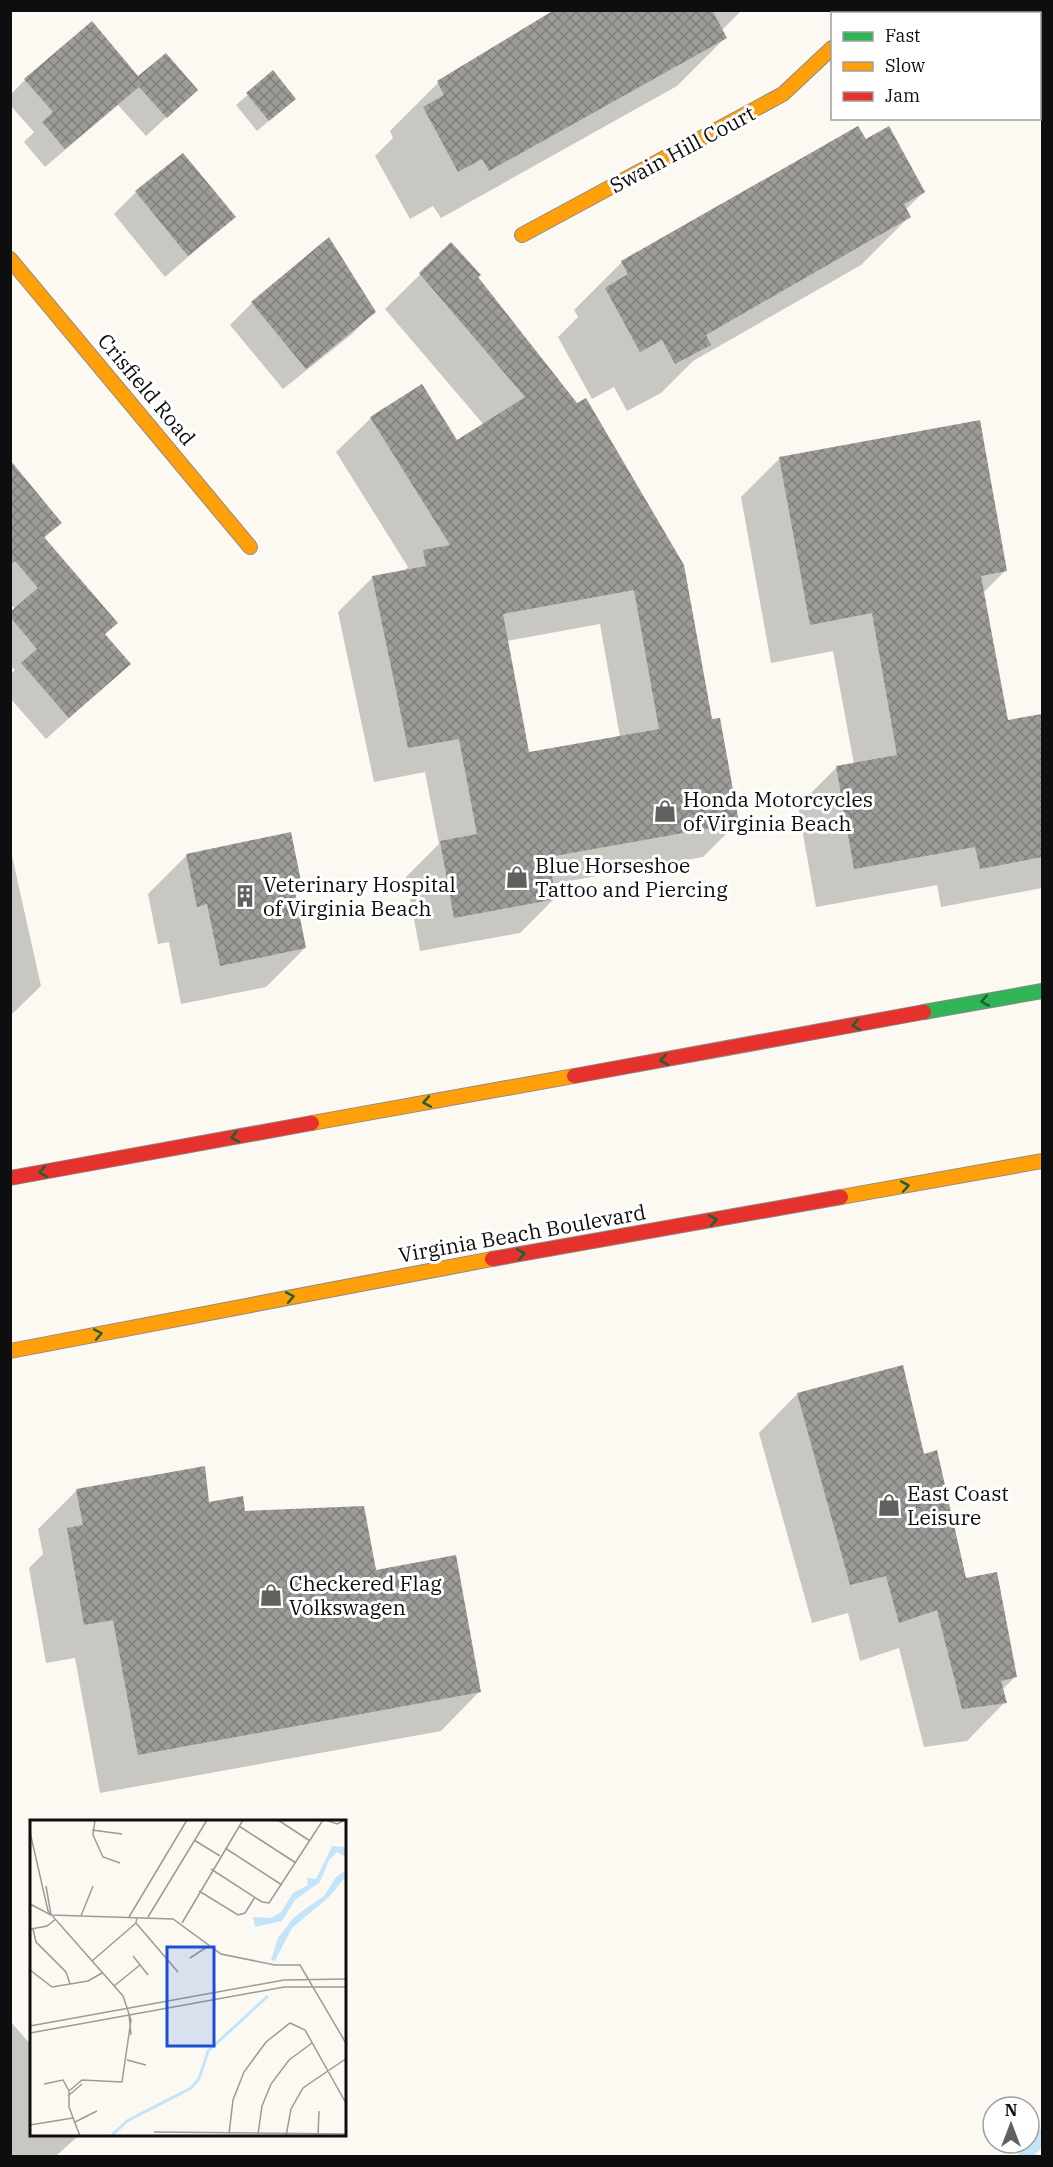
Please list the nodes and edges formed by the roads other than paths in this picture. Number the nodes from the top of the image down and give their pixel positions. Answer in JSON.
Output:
{"nodes":[{"id":1,"x":831,"y":49,"type":"edge"},
{"id":2,"x":522,"y":235,"type":"dead end"},
{"id":3,"x":10,"y":259,"type":"edge"},
{"id":4,"x":250,"y":547,"type":"dead end"},
{"id":5,"x":1042,"y":991,"type":"edge"},
{"id":6,"x":1042,"y":1161,"type":"edge"},
{"id":7,"x":10,"y":1178,"type":"edge"},
{"id":8,"x":10,"y":1351,"type":"edge"}],
"edges":[{"from":1,"to":2,"type":"main road","name":"Swain Hill Court"},
{"from":3,"to":4,"type":"main road","name":"Crisfield Road"},
{"from":5,"to":7,"type":"main road","one_way":true},
{"from":8,"to":6,"type":"main road","name":"Virginia Beach Boulevard","one_way":true}]}
